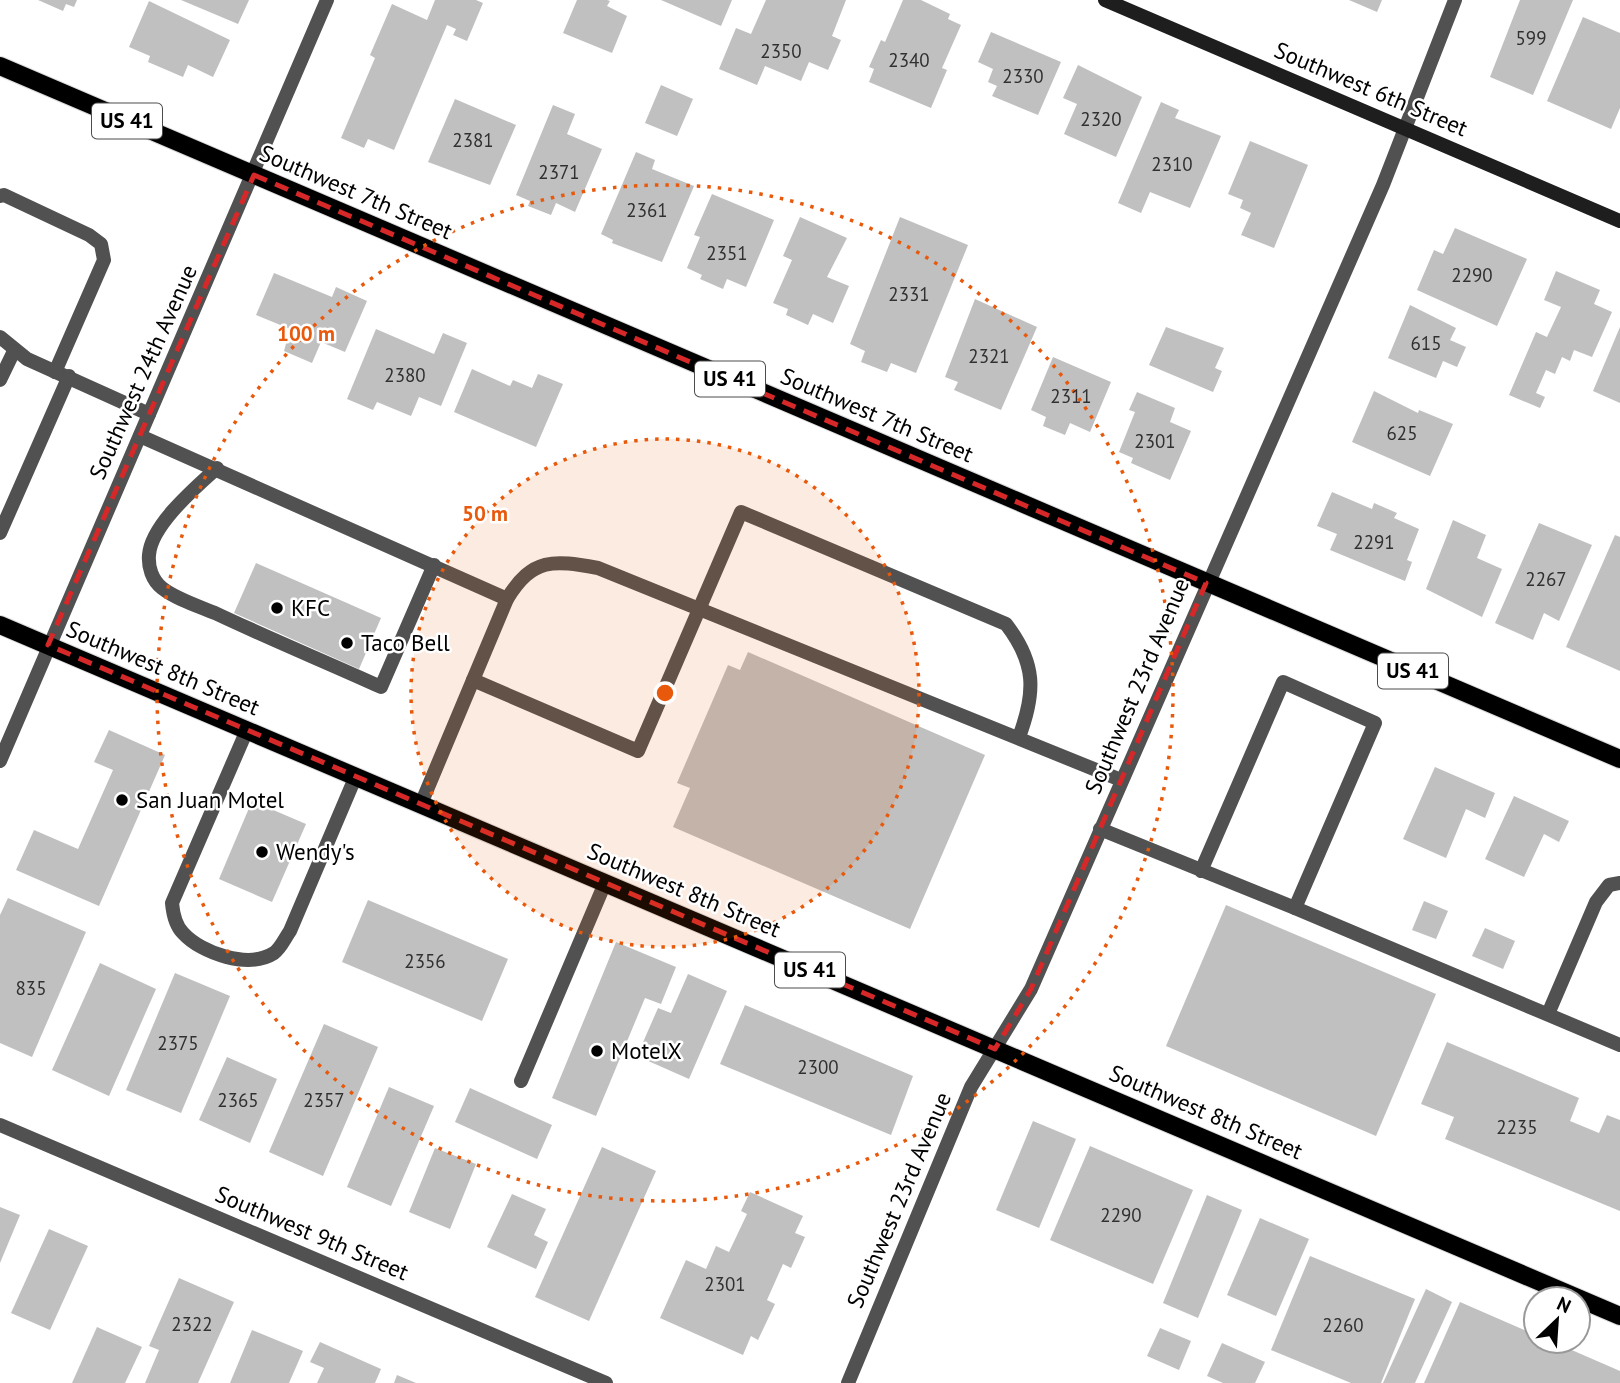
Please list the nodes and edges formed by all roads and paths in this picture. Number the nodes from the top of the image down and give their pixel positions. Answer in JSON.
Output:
{"nodes":[{"id":1,"x":327,"y":0,"type":"edge"},
{"id":2,"x":1105,"y":0,"type":"edge"},
{"id":3,"x":1455,"y":0,"type":"edge"},
{"id":4,"x":0,"y":66,"type":"edge"},
{"id":5,"x":1404,"y":128,"type":"junction"},
{"id":6,"x":254,"y":175,"type":"junction"},
{"id":7,"x":0,"y":196,"type":"edge"},
{"id":8,"x":1620,"y":221,"type":"edge"},
{"id":9,"x":0,"y":337,"type":"edge"},
{"id":10,"x":14,"y":351,"type":"junction"},
{"id":11,"x":62,"y":374,"type":"junction"},
{"id":12,"x":0,"y":380,"type":"edge"},
{"id":13,"x":149,"y":414,"type":"junction"},
{"id":14,"x":140,"y":436,"type":"junction"},
{"id":15,"x":217,"y":468,"type":"junction"},
{"id":16,"x":0,"y":533,"type":"edge"},
{"id":17,"x":434,"y":565,"type":"junction"},
{"id":18,"x":1206,"y":583,"type":"junction"},
{"id":19,"x":507,"y":600,"type":"junction"},
{"id":20,"x":701,"y":610,"type":"junction"},
{"id":21,"x":0,"y":625,"type":"edge"},
{"id":22,"x":48,"y":645,"type":"junction"},
{"id":23,"x":473,"y":680,"type":"junction"},
{"id":24,"x":247,"y":730,"type":"junction"},
{"id":25,"x":5,"y":737,"type":"edge"},
{"id":26,"x":1019,"y":737,"type":"junction"},
{"id":27,"x":1620,"y":759,"type":"edge"},
{"id":28,"x":0,"y":761,"type":"edge"},
{"id":29,"x":355,"y":778,"type":"junction"},
{"id":30,"x":1121,"y":780,"type":"junction"},
{"id":31,"x":421,"y":804,"type":"junction"},
{"id":32,"x":1100,"y":829,"type":"junction"},
{"id":33,"x":1201,"y":871,"type":"junction"},
{"id":34,"x":605,"y":883,"type":"junction"},
{"id":35,"x":1620,"y":884,"type":"edge"},
{"id":36,"x":1295,"y":908,"type":"junction"},
{"id":37,"x":1548,"y":1014,"type":"junction"},
{"id":38,"x":1620,"y":1045,"type":"edge"},
{"id":39,"x":995,"y":1049,"type":"junction"},
{"id":40,"x":522,"y":1081,"type":"dead end"},
{"id":41,"x":0,"y":1125,"type":"edge"},
{"id":42,"x":1620,"y":1317,"type":"edge"},
{"id":43,"x":606,"y":1383,"type":"edge"},
{"id":44,"x":848,"y":1383,"type":"edge"}],
"edges":[{"from":1,"to":6,"type":"street","name":"Southwest 24th Avenue"},
{"from":2,"to":5,"type":"street","name":"Southwest 6th Street"},
{"from":3,"to":5,"type":"street","name":"Southwest 23rd Avenue"},
{"from":4,"to":6,"type":"main road","name":"Southwest 7th Street","number":"US 41"},
{"from":5,"to":8,"type":"street","name":"Southwest 6th Street"},
{"from":5,"to":18,"type":"street","name":"Southwest 23rd Avenue"},
{"from":6,"to":13,"type":"street","name":"Southwest 24th Avenue"},
{"from":6,"to":18,"type":"main road","name":"Southwest 7th Street","number":"US 41"},
{"from":7,"to":11,"type":"street"},
{"from":9,"to":10,"type":"street"},
{"from":10,"to":11,"type":"street"},
{"from":10,"to":12,"type":"street"},
{"from":11,"to":13,"type":"street"},
{"from":11,"to":16,"type":"street"},
{"from":13,"to":14,"type":"street","name":"Southwest 24th Avenue"},
{"from":14,"to":15,"type":"street"},
{"from":14,"to":22,"type":"street","name":"Southwest 24th Avenue"},
{"from":15,"to":17,"type":"street"},
{"from":15,"to":17,"type":"street"},
{"from":17,"to":19,"type":"street"},
{"from":18,"to":27,"type":"main road","name":"Southwest 7th Street","number":"US 41"},
{"from":18,"to":30,"type":"street","name":"Southwest 23rd Avenue"},
{"from":19,"to":20,"type":"street"},
{"from":19,"to":23,"type":"street"},
{"from":20,"to":23,"type":"street"},
{"from":20,"to":26,"type":"street"},
{"from":20,"to":26,"type":"street"},
{"from":21,"to":22,"type":"main road","name":"Southwest 8th Street","number":"US 41"},
{"from":22,"to":24,"type":"main road","name":"Southwest 8th Street","number":"US 41"},
{"from":22,"to":25,"type":"street","name":"Southwest 24th Avenue"},
{"from":23,"to":31,"type":"street"},
{"from":24,"to":29,"type":"main road","name":"Southwest 8th Street","number":"US 41"},
{"from":24,"to":29,"type":"street"},
{"from":25,"to":28,"type":"street","name":"Southwest 24th Avenue"},
{"from":26,"to":30,"type":"street"},
{"from":29,"to":31,"type":"main road","name":"Southwest 8th Street","number":"US 41"},
{"from":30,"to":32,"type":"street","name":"Southwest 23rd Avenue"},
{"from":31,"to":34,"type":"main road","name":"Southwest 8th Street","number":"US 41"},
{"from":32,"to":33,"type":"street"},
{"from":32,"to":39,"type":"street","name":"Southwest 23rd Avenue"},
{"from":33,"to":36,"type":"street"},
{"from":33,"to":36,"type":"street"},
{"from":34,"to":39,"type":"main road","name":"Southwest 8th Street","number":"US 41"},
{"from":34,"to":40,"type":"street"},
{"from":35,"to":37,"type":"street"},
{"from":36,"to":37,"type":"street"},
{"from":37,"to":38,"type":"street"},
{"from":39,"to":42,"type":"main road","name":"Southwest 8th Street","number":"US 41"},
{"from":39,"to":44,"type":"street","name":"Southwest 23rd Avenue"},
{"from":41,"to":43,"type":"street","name":"Southwest 9th Street"}]}
